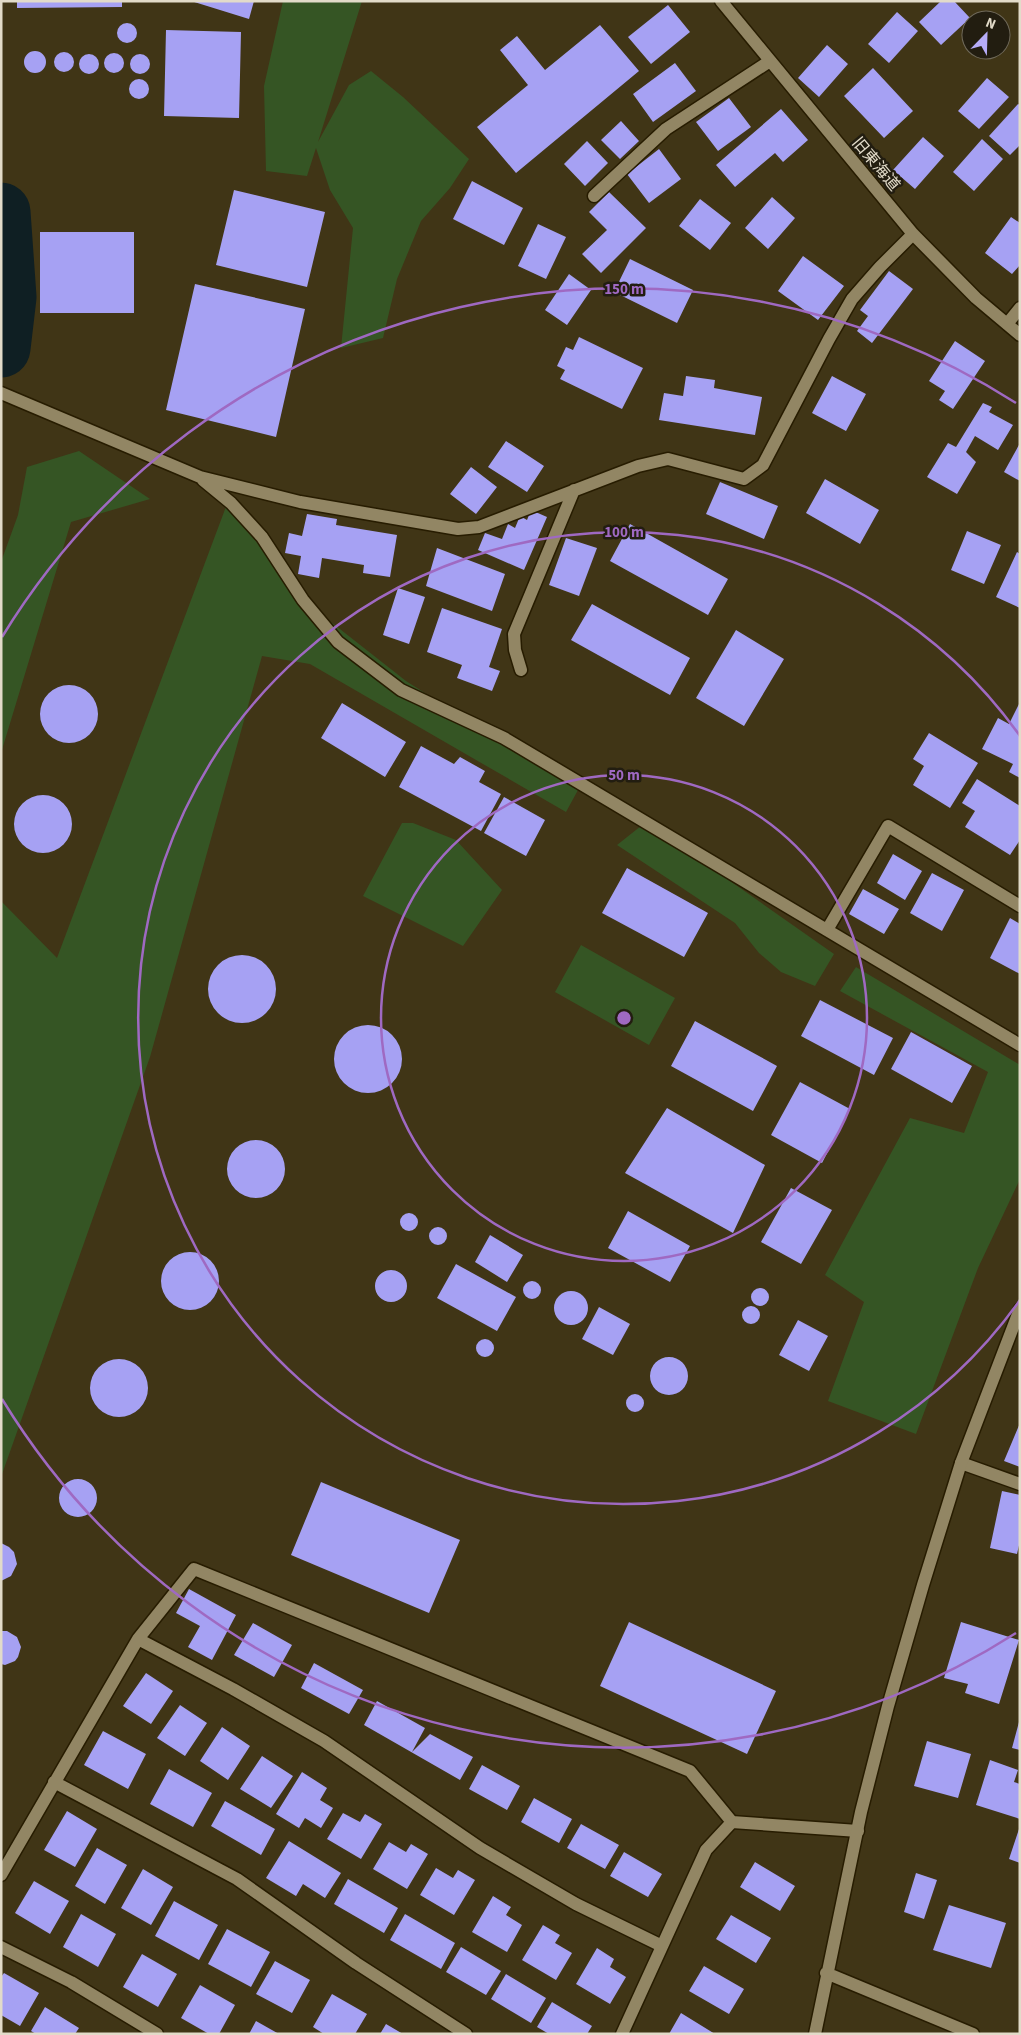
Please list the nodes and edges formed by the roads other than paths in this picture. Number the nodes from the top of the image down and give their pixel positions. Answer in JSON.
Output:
{"nodes":[{"id":1,"x":721,"y":1,"type":"edge"},
{"id":2,"x":770,"y":61,"type":"junction"},
{"id":3,"x":594,"y":196,"type":"dead end"},
{"id":4,"x":913,"y":234,"type":"junction"},
{"id":5,"x":1020,"y":308,"type":"edge"},
{"id":6,"x":1007,"y":324,"type":"junction"},
{"id":7,"x":1020,"y":335,"type":"edge"},
{"id":8,"x":1,"y":392,"type":"edge"},
{"id":9,"x":200,"y":477,"type":"junction"},
{"id":10,"x":574,"y":490,"type":"junction"},
{"id":11,"x":521,"y":670,"type":"dead end"},
{"id":12,"x":1020,"y":906,"type":"edge"},
{"id":13,"x":827,"y":930,"type":"junction"},
{"id":14,"x":1020,"y":1044,"type":"edge"},
{"id":15,"x":1020,"y":1309,"type":"edge"},
{"id":16,"x":961,"y":1463,"type":"junction"},
{"id":17,"x":1020,"y":1484,"type":"edge"},
{"id":18,"x":138,"y":1638,"type":"junction"},
{"id":19,"x":54,"y":1782,"type":"junction"},
{"id":20,"x":732,"y":1822,"type":"junction"},
{"id":21,"x":858,"y":1831,"type":"junction"},
{"id":22,"x":1,"y":1875,"type":"edge"},
{"id":23,"x":662,"y":1946,"type":"junction"},
{"id":24,"x":1,"y":1947,"type":"edge"},
{"id":25,"x":826,"y":1973,"type":"junction"},
{"id":26,"x":157,"y":2034,"type":"edge"},
{"id":27,"x":466,"y":2034,"type":"edge"},
{"id":28,"x":622,"y":2034,"type":"edge"},
{"id":29,"x":814,"y":2034,"type":"edge"},
{"id":30,"x":973,"y":2034,"type":"edge"}],
"edges":[{"from":1,"to":2,"type":"street","name":"旧東海道"},
{"from":2,"to":3,"type":"street"},
{"from":2,"to":4,"type":"street","name":"旧東海道"},
{"from":4,"to":6,"type":"street","name":"旧東海道"},
{"from":4,"to":10,"type":"street"},
{"from":5,"to":6,"type":"street"},
{"from":6,"to":7,"type":"street","name":"旧東海道"},
{"from":8,"to":9,"type":"street"},
{"from":9,"to":10,"type":"street"},
{"from":9,"to":13,"type":"street"},
{"from":10,"to":11,"type":"street"},
{"from":12,"to":13,"type":"street"},
{"from":13,"to":14,"type":"street"},
{"from":15,"to":16,"type":"street"},
{"from":16,"to":17,"type":"street"},
{"from":16,"to":21,"type":"street"},
{"from":18,"to":19,"type":"street"},
{"from":18,"to":20,"type":"street"},
{"from":18,"to":23,"type":"street"},
{"from":19,"to":22,"type":"street"},
{"from":19,"to":27,"type":"street"},
{"from":20,"to":21,"type":"street"},
{"from":20,"to":23,"type":"street"},
{"from":21,"to":25,"type":"street"},
{"from":23,"to":28,"type":"street"},
{"from":24,"to":26,"type":"street"},
{"from":25,"to":29,"type":"street"},
{"from":25,"to":30,"type":"street"}]}
